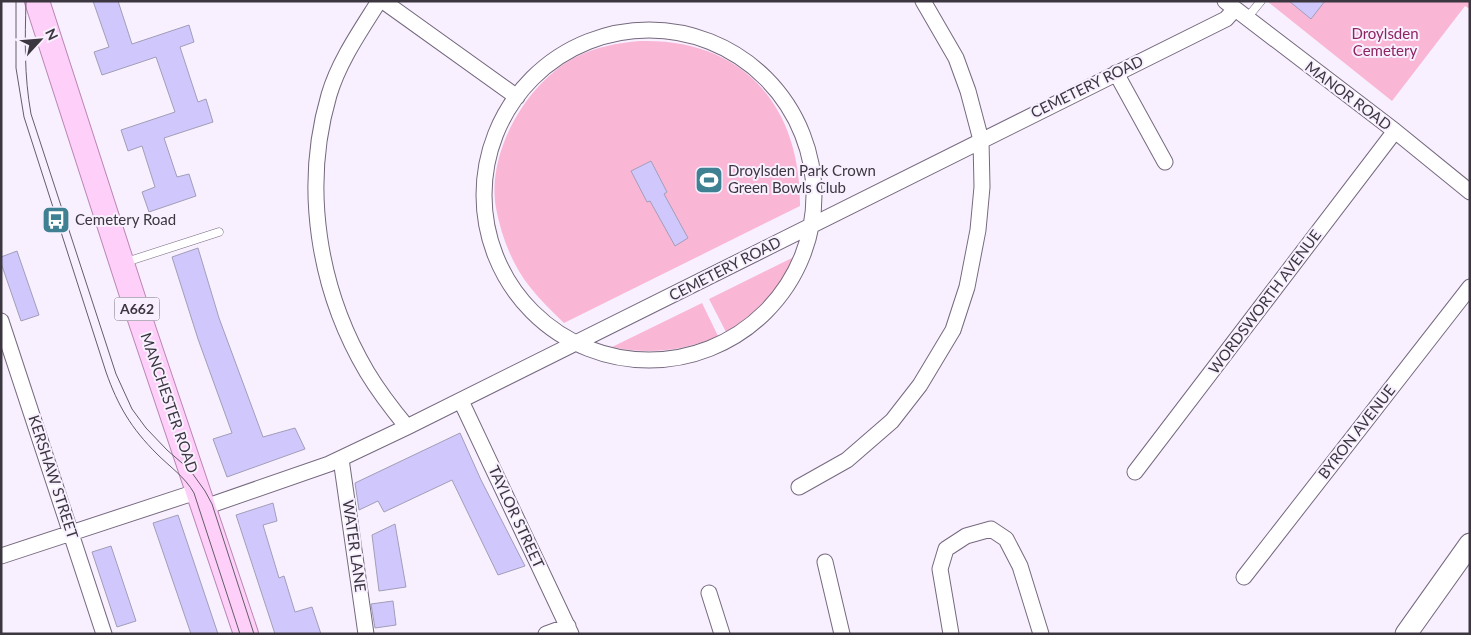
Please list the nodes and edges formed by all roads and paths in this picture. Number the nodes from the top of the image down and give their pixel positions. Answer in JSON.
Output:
{"nodes":[{"id":1,"x":37,"y":1,"type":"edge"},
{"id":2,"x":379,"y":1,"type":"edge"},
{"id":3,"x":384,"y":1,"type":"edge"},
{"id":4,"x":923,"y":1,"type":"edge"},
{"id":5,"x":1261,"y":1,"type":"edge"},
{"id":6,"x":1236,"y":9,"type":"edge"},
{"id":7,"x":1116,"y":73,"type":"junction"},
{"id":8,"x":517,"y":97,"type":"junction"},
{"id":9,"x":1395,"y":131,"type":"junction"},
{"id":10,"x":981,"y":140,"type":"junction"},
{"id":11,"x":1165,"y":162,"type":"dead end"},
{"id":12,"x":1470,"y":192,"type":"edge"},
{"id":13,"x":811,"y":226,"type":"junction"},
{"id":14,"x":219,"y":232,"type":"dead end"},
{"id":15,"x":122,"y":264,"type":"junction"},
{"id":16,"x":1470,"y":287,"type":"edge"},
{"id":17,"x":1,"y":321,"type":"edge"},
{"id":18,"x":5,"y":344,"type":"edge"},
{"id":19,"x":573,"y":345,"type":"junction"},
{"id":20,"x":462,"y":401,"type":"junction"},
{"id":21,"x":407,"y":427,"type":"junction"},
{"id":22,"x":341,"y":459,"type":"junction"},
{"id":23,"x":1135,"y":472,"type":"dead end"},
{"id":24,"x":799,"y":487,"type":"dead end"},
{"id":25,"x":202,"y":499,"type":"junction"},
{"id":26,"x":71,"y":534,"type":"junction"},
{"id":27,"x":1470,"y":544,"type":"edge"},
{"id":28,"x":1,"y":556,"type":"edge"},
{"id":29,"x":825,"y":562,"type":"dead end"},
{"id":30,"x":1244,"y":577,"type":"dead end"},
{"id":31,"x":709,"y":593,"type":"dead end"},
{"id":32,"x":570,"y":630,"type":"edge"},
{"id":33,"x":104,"y":634,"type":"edge"},
{"id":34,"x":246,"y":634,"type":"edge"},
{"id":35,"x":366,"y":634,"type":"edge"},
{"id":36,"x":546,"y":634,"type":"edge"},
{"id":37,"x":722,"y":634,"type":"edge"},
{"id":38,"x":842,"y":634,"type":"edge"},
{"id":39,"x":952,"y":634,"type":"edge"},
{"id":40,"x":1041,"y":634,"type":"edge"},
{"id":41,"x":1406,"y":634,"type":"edge"}],
"edges":[{"from":1,"to":15,"type":"main road","name":"MANCHESTER ROAD","number":"A662"},
{"from":2,"to":21,"type":"street"},
{"from":3,"to":8,"type":"street"},
{"from":4,"to":10,"type":"street"},
{"from":5,"to":6,"type":"lane"},
{"from":6,"to":7,"type":"street","name":"CEMETERY ROAD"},
{"from":6,"to":9,"type":"street","name":"MANOR ROAD"},
{"from":7,"to":10,"type":"street","name":"CEMETERY ROAD"},
{"from":7,"to":11,"type":"street"},
{"from":8,"to":13,"type":"street"},
{"from":8,"to":19,"type":"street"},
{"from":9,"to":12,"type":"street","name":"MANOR ROAD"},
{"from":9,"to":23,"type":"street","name":"WORDSWORTH AVENUE"},
{"from":10,"to":13,"type":"street","name":"CEMETERY ROAD"},
{"from":10,"to":24,"type":"street"},
{"from":13,"to":19,"type":"street","name":"CEMETERY ROAD"},
{"from":13,"to":19,"type":"street"},
{"from":14,"to":15,"type":"lane"},
{"from":15,"to":25,"type":"main road","name":"MANCHESTER ROAD","number":"A662"},
{"from":16,"to":30,"type":"street","name":"BYRON AVENUE"},
{"from":17,"to":18,"type":"street","name":"KERSHAW STREET"},
{"from":18,"to":26,"type":"street","name":"KERSHAW STREET"},
{"from":19,"to":20,"type":"street","name":"CEMETERY ROAD"},
{"from":20,"to":21,"type":"street","name":"CEMETERY ROAD"},
{"from":20,"to":32,"type":"street","name":"TAYLOR STREET"},
{"from":21,"to":22,"type":"street","name":"CEMETERY ROAD"},
{"from":22,"to":25,"type":"street","name":"CEMETERY ROAD"},
{"from":22,"to":35,"type":"street","name":"WATER LANE"},
{"from":25,"to":26,"type":"street","name":"CEMETERY ROAD"},
{"from":25,"to":34,"type":"main road","name":"MANCHESTER ROAD","number":"A662"},
{"from":26,"to":28,"type":"street","name":"CEMETERY ROAD"},
{"from":26,"to":33,"type":"street","name":"KERSHAW STREET"},
{"from":27,"to":41,"type":"street"},
{"from":29,"to":38,"type":"street"},
{"from":31,"to":37,"type":"street"},
{"from":32,"to":36,"type":"street"},
{"from":39,"to":40,"type":"street"}]}
